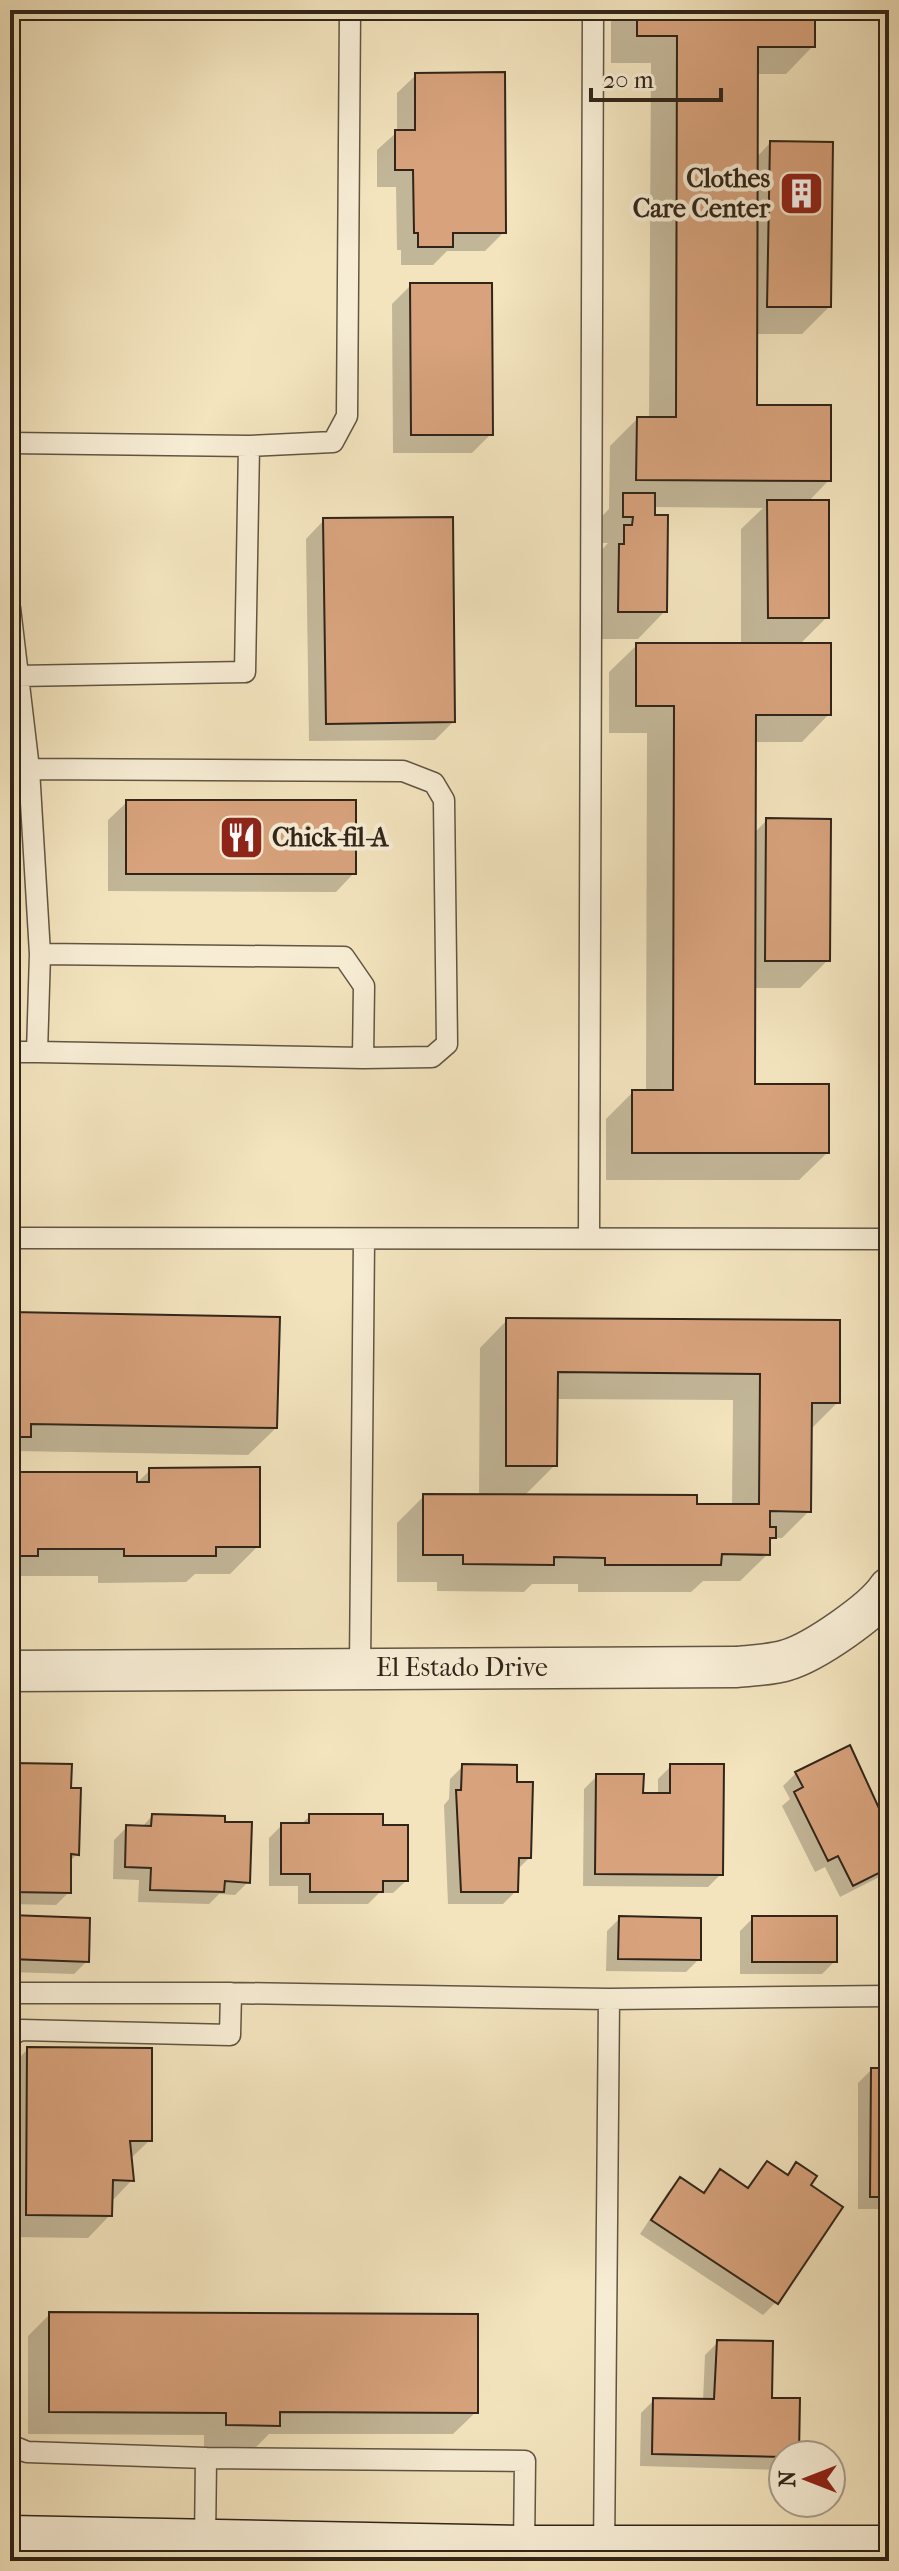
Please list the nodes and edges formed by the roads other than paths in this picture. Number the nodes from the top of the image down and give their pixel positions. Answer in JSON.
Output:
{"nodes":[{"id":1,"x":350,"y":10,"type":"edge"},
{"id":2,"x":593,"y":10,"type":"edge"},
{"id":3,"x":10,"y":443,"type":"edge"},
{"id":4,"x":249,"y":446,"type":"junction"},
{"id":5,"x":10,"y":608,"type":"edge"},
{"id":6,"x":17,"y":676,"type":"junction"},
{"id":7,"x":20,"y":772,"type":"edge"},
{"id":8,"x":40,"y":954,"type":"junction"},
{"id":9,"x":10,"y":1052,"type":"edge"},
{"id":10,"x":37,"y":1052,"type":"junction"},
{"id":11,"x":363,"y":1058,"type":"junction"},
{"id":12,"x":589,"y":1237,"type":"junction"},
{"id":13,"x":10,"y":1238,"type":"edge"},
{"id":14,"x":889,"y":1239,"type":"edge"},
{"id":15,"x":364,"y":1240,"type":"junction"},
{"id":16,"x":889,"y":1588,"type":"edge"},
{"id":17,"x":360,"y":1667,"type":"junction"},
{"id":18,"x":10,"y":1671,"type":"edge"},
{"id":19,"x":10,"y":1993,"type":"edge"},
{"id":20,"x":231,"y":1993,"type":"junction"},
{"id":21,"x":889,"y":1996,"type":"edge"},
{"id":22,"x":609,"y":1999,"type":"junction"},
{"id":23,"x":10,"y":2036,"type":"edge"},
{"id":24,"x":10,"y":2445,"type":"edge"},
{"id":25,"x":206,"y":2458,"type":"junction"},
{"id":26,"x":10,"y":2538,"type":"edge"},
{"id":27,"x":205,"y":2542,"type":"junction"},
{"id":28,"x":524,"y":2548,"type":"junction"},
{"id":29,"x":889,"y":2548,"type":"edge"},
{"id":30,"x":280,"y":2553,"type":"edge"},
{"id":31,"x":604,"y":2554,"type":"edge"}],
"edges":[{"from":1,"to":4,"type":"lane"},
{"from":2,"to":12,"type":"lane"},
{"from":3,"to":4,"type":"lane"},
{"from":4,"to":6,"type":"lane"},
{"from":5,"to":6,"type":"lane"},
{"from":6,"to":7,"type":"lane"},
{"from":7,"to":8,"type":"lane"},
{"from":7,"to":11,"type":"lane"},
{"from":8,"to":10,"type":"lane"},
{"from":8,"to":11,"type":"lane"},
{"from":9,"to":10,"type":"lane"},
{"from":10,"to":11,"type":"lane"},
{"from":12,"to":14,"type":"lane"},
{"from":12,"to":15,"type":"lane"},
{"from":13,"to":15,"type":"lane"},
{"from":15,"to":17,"type":"lane"},
{"from":16,"to":17,"type":"street","name":"El Estado Drive"},
{"from":17,"to":18,"type":"street","name":"El Estado Drive"},
{"from":19,"to":20,"type":"lane"},
{"from":20,"to":22,"type":"lane"},
{"from":20,"to":23,"type":"lane"},
{"from":21,"to":22,"type":"lane"},
{"from":22,"to":31,"type":"lane"},
{"from":24,"to":25,"type":"lane"},
{"from":25,"to":27,"type":"lane"},
{"from":25,"to":28,"type":"lane"},
{"from":26,"to":27,"type":"street"},
{"from":27,"to":30,"type":"street"},
{"from":28,"to":30,"type":"street"},
{"from":28,"to":31,"type":"street"},
{"from":29,"to":31,"type":"street"}]}
